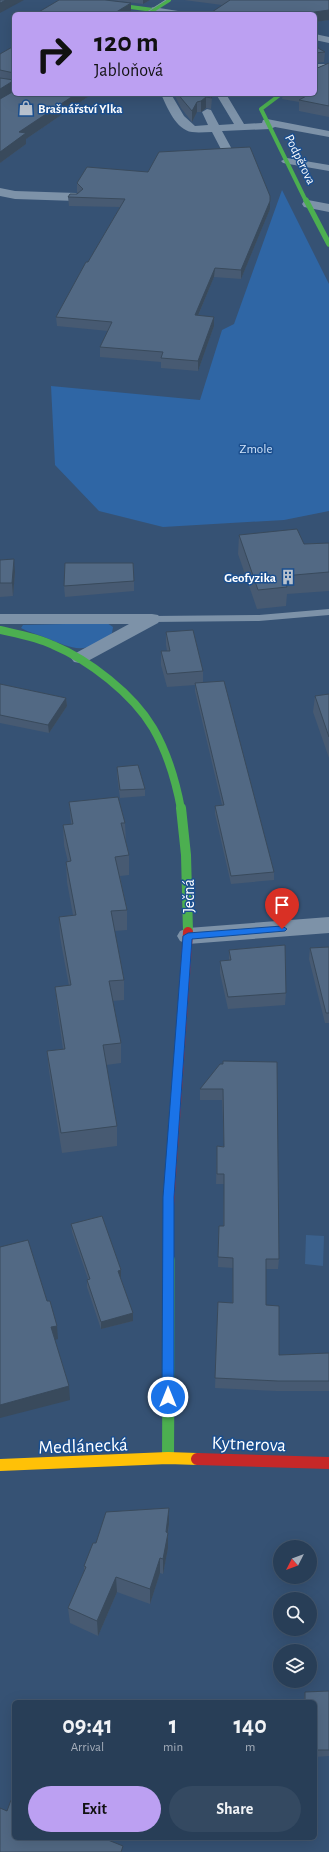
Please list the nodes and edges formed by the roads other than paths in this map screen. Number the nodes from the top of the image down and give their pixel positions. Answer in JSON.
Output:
{"nodes":[{"id":1,"x":78,"y":0,"type":"edge"},
{"id":2,"x":169,"y":0,"type":"edge"},
{"id":3,"x":150,"y":12,"type":"edge"},
{"id":4,"x":317,"y":37,"type":"edge"},
{"id":5,"x":329,"y":40,"type":"edge"},
{"id":6,"x":317,"y":66,"type":"edge"},
{"id":7,"x":329,"y":66,"type":"edge"},
{"id":8,"x":317,"y":74,"type":"edge"},
{"id":9,"x":167,"y":96,"type":"edge"},
{"id":10,"x":223,"y":96,"type":"edge"},
{"id":11,"x":278,"y":96,"type":"edge"},
{"id":12,"x":207,"y":112,"type":"dead end"},
{"id":13,"x":268,"y":124,"type":"junction"},
{"id":14,"x":241,"y":127,"type":"junction"},
{"id":15,"x":215,"y":129,"type":"junction"},
{"id":16,"x":329,"y":134,"type":"edge"},
{"id":17,"x":228,"y":153,"type":"edge"},
{"id":18,"x":287,"y":161,"type":"junction"},
{"id":19,"x":329,"y":168,"type":"edge"},
{"id":20,"x":0,"y":192,"type":"edge"},
{"id":21,"x":76,"y":197,"type":"edge"},
{"id":22,"x":308,"y":204,"type":"junction"},
{"id":23,"x":329,"y":208,"type":"edge"},
{"id":24,"x":329,"y":244,"type":"edge"},
{"id":25,"x":329,"y":612,"type":"edge"},
{"id":26,"x":0,"y":619,"type":"edge"},
{"id":27,"x":152,"y":619,"type":"junction"},
{"id":28,"x":0,"y":630,"type":"edge"},
{"id":29,"x":80,"y":658,"type":"junction"},
{"id":30,"x":329,"y":925,"type":"edge"},
{"id":31,"x":188,"y":936,"type":"junction"},
{"id":32,"x":168,"y":1458,"type":"junction"},
{"id":33,"x":329,"y":1463,"type":"edge"},
{"id":34,"x":0,"y":1465,"type":"edge"}],
"edges":[{"from":1,"to":3,"type":"street"},
{"from":2,"to":3,"type":"street"},
{"from":4,"to":5,"type":"street"},
{"from":6,"to":7,"type":"lane"},
{"from":7,"to":8,"type":"street"},
{"from":9,"to":15,"type":"street"},
{"from":10,"to":14,"type":"street"},
{"from":11,"to":13,"type":"street","name":"Podpěrova"},
{"from":12,"to":15,"type":"street"},
{"from":13,"to":14,"type":"street"},
{"from":13,"to":16,"type":"street"},
{"from":13,"to":18,"type":"street","name":"Podpěrova"},
{"from":14,"to":15,"type":"street"},
{"from":15,"to":17,"type":"street"},
{"from":18,"to":19,"type":"street"},
{"from":18,"to":22,"type":"street","name":"Podpěrova"},
{"from":20,"to":21,"type":"street"},
{"from":22,"to":23,"type":"street"},
{"from":22,"to":24,"type":"street","name":"Podpěrova"},
{"from":25,"to":27,"type":"lane"},
{"from":26,"to":27,"type":"street"},
{"from":27,"to":29,"type":"street"},
{"from":28,"to":29,"type":"street","name":"Ječná"},
{"from":29,"to":31,"type":"street","name":"Ječná"},
{"from":30,"to":31,"type":"street"},
{"from":31,"to":32,"type":"street","name":"Ječná"},
{"from":32,"to":33,"type":"street","name":"Kytnerova"},
{"from":32,"to":34,"type":"street","name":"Medlánecká"}]}
